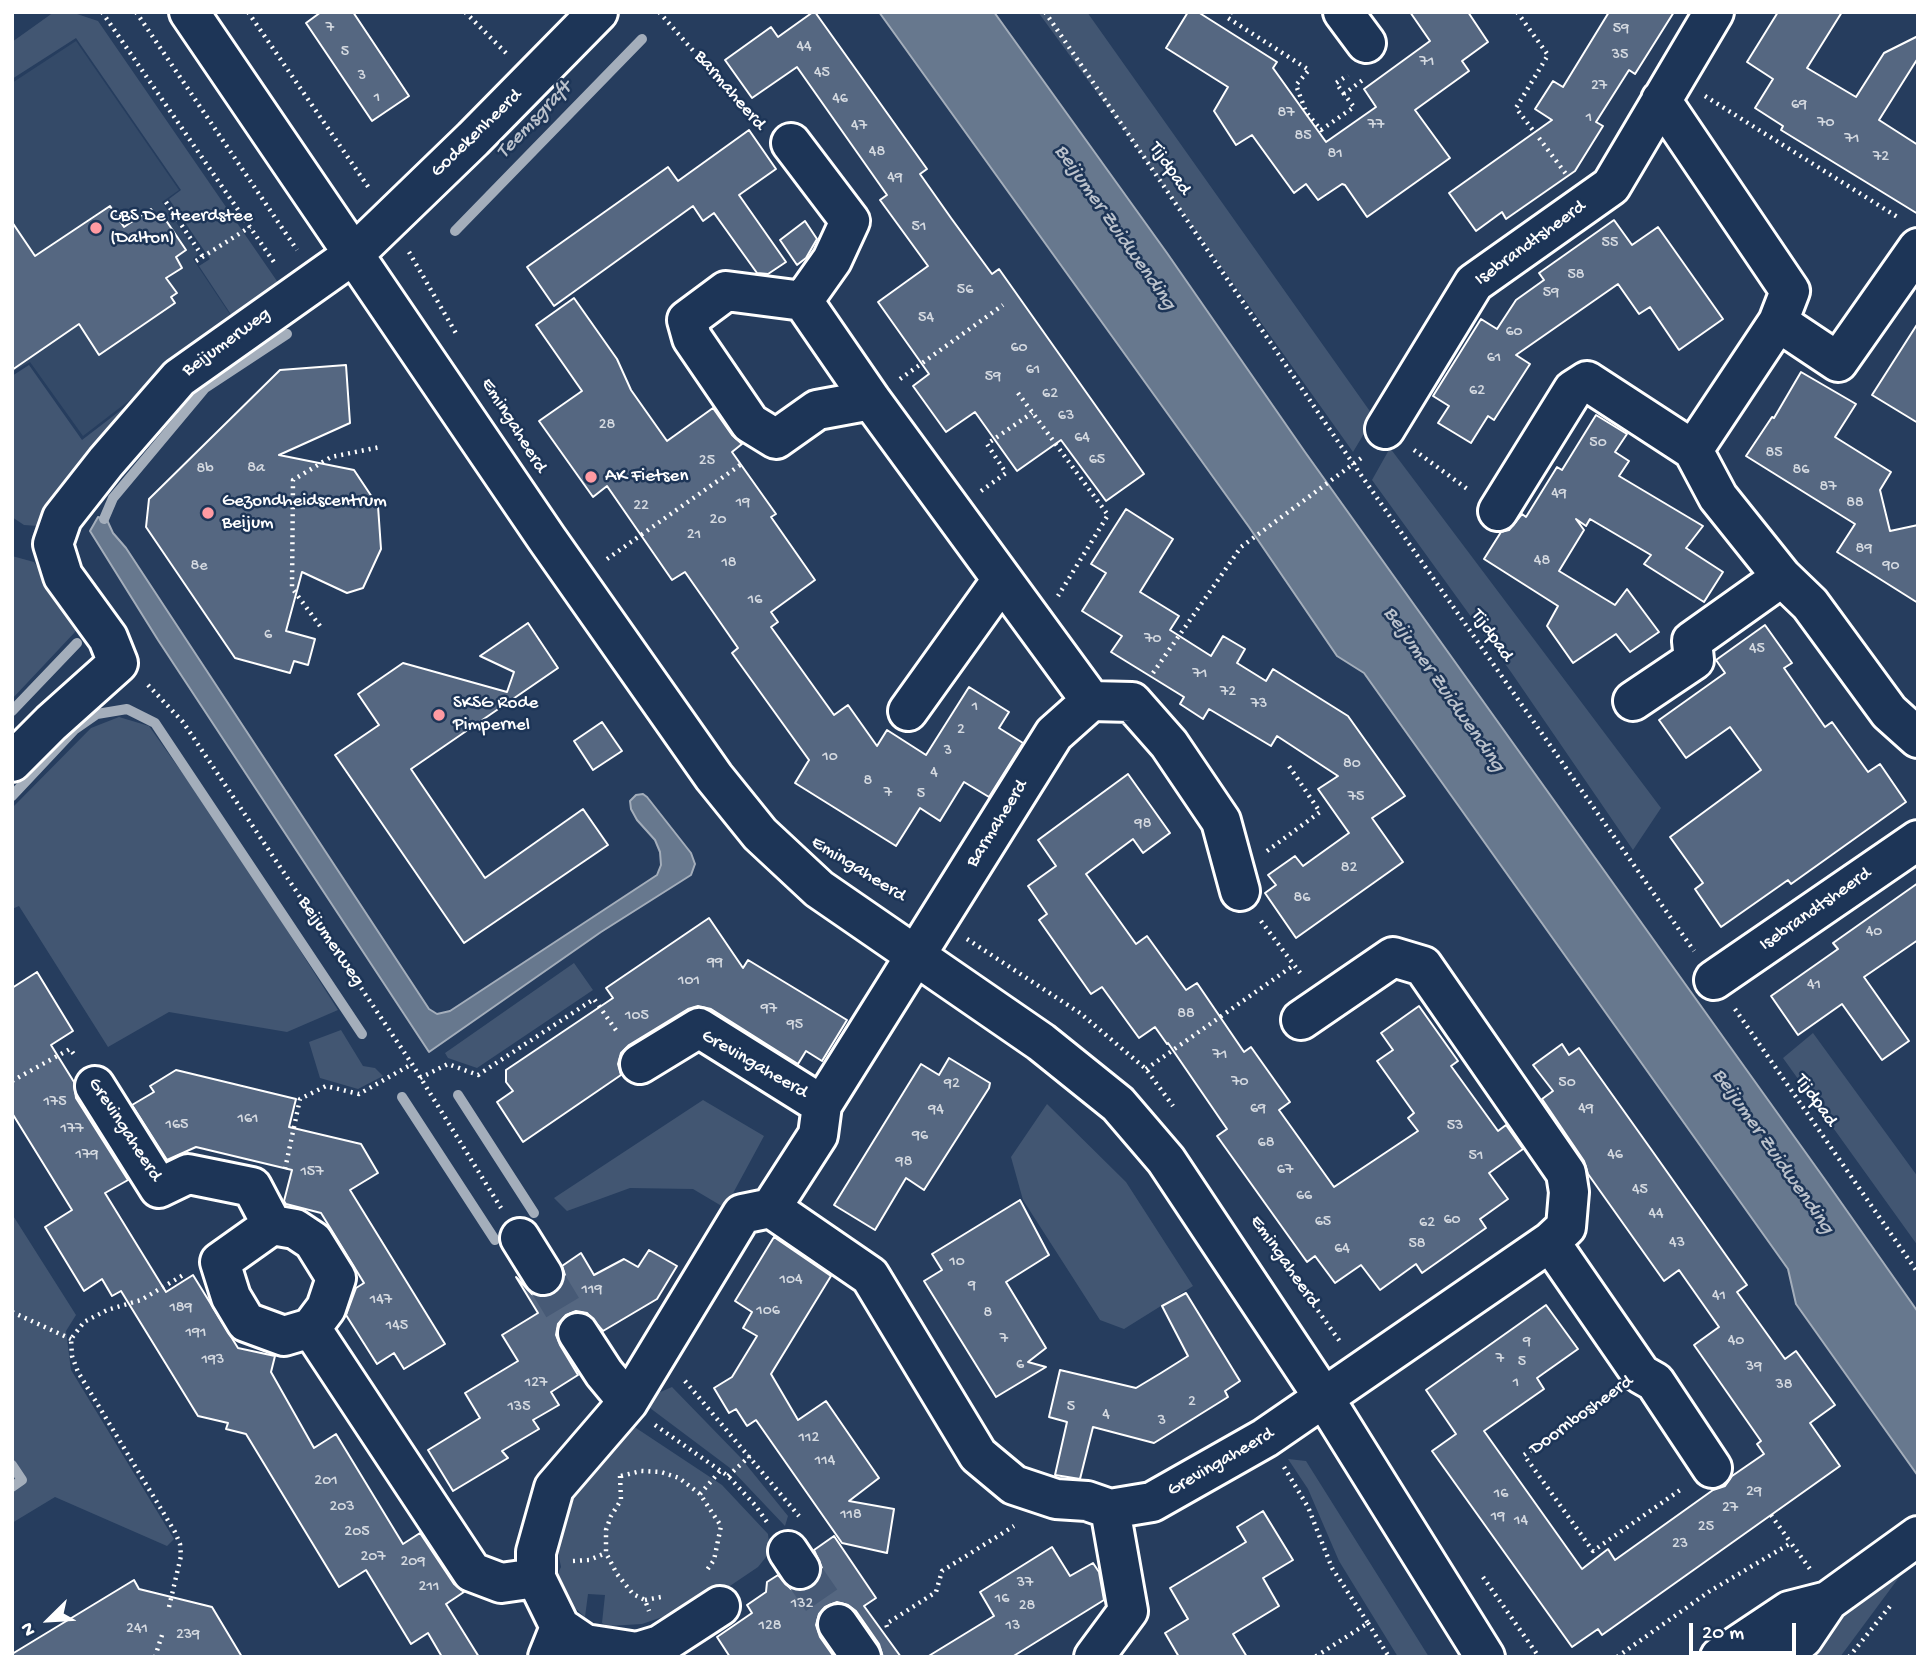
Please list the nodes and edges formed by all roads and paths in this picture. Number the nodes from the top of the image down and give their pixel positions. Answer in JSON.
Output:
{"nodes":[{"id":1,"x":102,"y":12,"type":"edge"},
{"id":2,"x":136,"y":12,"type":"edge"},
{"id":3,"x":248,"y":12,"type":"edge"},
{"id":4,"x":465,"y":12,"type":"edge"},
{"id":5,"x":598,"y":12,"type":"edge"},
{"id":6,"x":659,"y":12,"type":"edge"},
{"id":7,"x":1045,"y":12,"type":"edge"},
{"id":8,"x":1231,"y":12,"type":"edge"},
{"id":9,"x":1343,"y":12,"type":"edge"},
{"id":10,"x":1517,"y":12,"type":"edge"},
{"id":11,"x":1714,"y":12,"type":"edge"},
{"id":12,"x":195,"y":14,"type":"edge"},
{"id":13,"x":1365,"y":61,"type":"joint"},
{"id":14,"x":533,"y":79,"type":"junction"},
{"id":15,"x":1668,"y":88,"type":"junction"},
{"id":16,"x":1535,"y":133,"type":"dead end"},
{"id":17,"x":791,"y":143,"type":"joint"},
{"id":18,"x":166,"y":202,"type":"dead end"},
{"id":19,"x":389,"y":219,"type":"junction"},
{"id":20,"x":250,"y":227,"type":"junction"},
{"id":21,"x":1912,"y":235,"type":"edge"},
{"id":22,"x":354,"y":254,"type":"junction"},
{"id":23,"x":204,"y":257,"type":"junction"},
{"id":24,"x":197,"y":261,"type":"dead end"},
{"id":25,"x":307,"y":288,"type":"junction"},
{"id":26,"x":803,"y":301,"type":"junction"},
{"id":27,"x":1003,"y":305,"type":"dead end"},
{"id":28,"x":1778,"y":322,"type":"junction"},
{"id":29,"x":464,"y":346,"type":"dead end"},
{"id":30,"x":1018,"y":393,"type":"dead end"},
{"id":31,"x":871,"y":400,"type":"junction"},
{"id":32,"x":1032,"y":413,"type":"junction"},
{"id":33,"x":1385,"y":429,"type":"joint"},
{"id":34,"x":776,"y":439,"type":"junction"},
{"id":35,"x":380,"y":447,"type":"dead end"},
{"id":36,"x":1693,"y":450,"type":"junction"},
{"id":37,"x":1354,"y":465,"type":"junction"},
{"id":38,"x":1498,"y":511,"type":"joint"},
{"id":39,"x":952,"y":512,"type":"junction"},
{"id":40,"x":604,"y":561,"type":"dead end"},
{"id":41,"x":1782,"y":577,"type":"junction"},
{"id":42,"x":1001,"y":581,"type":"junction"},
{"id":43,"x":320,"y":626,"type":"dead end"},
{"id":44,"x":1037,"y":629,"type":"junction"},
{"id":45,"x":118,"y":663,"type":"junction"},
{"id":46,"x":1091,"y":701,"type":"junction"},
{"id":47,"x":1633,"y":701,"type":"dead end"},
{"id":48,"x":1132,"y":702,"type":"junction"},
{"id":49,"x":908,"y":711,"type":"dead end"},
{"id":50,"x":1918,"y":738,"type":"edge"},
{"id":51,"x":12,"y":762,"type":"edge"},
{"id":52,"x":1289,"y":766,"type":"dead end"},
{"id":53,"x":1918,"y":839,"type":"edge"},
{"id":54,"x":1237,"y":883,"type":"junction"},
{"id":55,"x":939,"y":920,"type":"junction"},
{"id":56,"x":917,"y":956,"type":"junction"},
{"id":57,"x":1294,"y":965,"type":"junction"},
{"id":58,"x":1714,"y":980,"type":"junction"},
{"id":59,"x":1312,"y":1013,"type":"joint"},
{"id":60,"x":640,"y":1064,"type":"joint"},
{"id":61,"x":412,"y":1065,"type":"junction"},
{"id":62,"x":1146,"y":1069,"type":"junction"},
{"id":63,"x":420,"y":1079,"type":"junction"},
{"id":64,"x":12,"y":1081,"type":"edge"},
{"id":65,"x":94,"y":1086,"type":"joint"},
{"id":66,"x":822,"y":1105,"type":"junction"},
{"id":67,"x":1178,"y":1113,"type":"dead end"},
{"id":68,"x":771,"y":1208,"type":"junction"},
{"id":69,"x":272,"y":1225,"type":"junction"},
{"id":70,"x":1263,"y":1234,"type":"dead end"},
{"id":71,"x":520,"y":1238,"type":"joint"},
{"id":72,"x":1550,"y":1242,"type":"junction"},
{"id":73,"x":220,"y":1262,"type":"junction"},
{"id":74,"x":1918,"y":1273,"type":"edge"},
{"id":75,"x":543,"y":1275,"type":"tunnel mouth"},
{"id":76,"x":12,"y":1312,"type":"edge"},
{"id":77,"x":312,"y":1328,"type":"junction"},
{"id":78,"x":578,"y":1333,"type":"tunnel mouth"},
{"id":79,"x":71,"y":1339,"type":"junction"},
{"id":80,"x":658,"y":1352,"type":"junction"},
{"id":81,"x":1361,"y":1372,"type":"junction"},
{"id":82,"x":1641,"y":1374,"type":"junction"},
{"id":83,"x":1324,"y":1398,"type":"junction"},
{"id":84,"x":628,"y":1402,"type":"junction"},
{"id":85,"x":1265,"y":1438,"type":"junction"},
{"id":86,"x":592,"y":1443,"type":"junction"},
{"id":87,"x":751,"y":1456,"type":"junction"},
{"id":88,"x":1712,"y":1468,"type":"joint"},
{"id":89,"x":720,"y":1471,"type":"junction"},
{"id":90,"x":621,"y":1476,"type":"junction"},
{"id":91,"x":727,"y":1476,"type":"junction"},
{"id":92,"x":700,"y":1494,"type":"junction"},
{"id":93,"x":1056,"y":1499,"type":"junction"},
{"id":94,"x":1110,"y":1509,"type":"junction"},
{"id":95,"x":1771,"y":1515,"type":"dead end"},
{"id":96,"x":1918,"y":1536,"type":"edge"},
{"id":97,"x":1791,"y":1543,"type":"junction"},
{"id":98,"x":1483,"y":1577,"type":"dead end"},
{"id":99,"x":536,"y":1578,"type":"junction"},
{"id":100,"x":1820,"y":1586,"type":"junction"},
{"id":101,"x":710,"y":1592,"type":"joint"},
{"id":102,"x":665,"y":1596,"type":"dead end"},
{"id":103,"x":645,"y":1600,"type":"junction"},
{"id":104,"x":1892,"y":1603,"type":"dead end"},
{"id":105,"x":169,"y":1607,"type":"dead end"},
{"id":106,"x":1368,"y":1623,"type":"junction"},
{"id":107,"x":838,"y":1624,"type":"tunnel mouth"},
{"id":108,"x":891,"y":1633,"type":"dead end"},
{"id":109,"x":162,"y":1635,"type":"dead end"},
{"id":110,"x":554,"y":1642,"type":"edge"},
{"id":111,"x":662,"y":1651,"type":"edge"},
{"id":112,"x":155,"y":1657,"type":"edge"},
{"id":113,"x":861,"y":1657,"type":"edge"},
{"id":114,"x":1094,"y":1657,"type":"edge"},
{"id":115,"x":1315,"y":1657,"type":"edge"},
{"id":116,"x":1389,"y":1657,"type":"edge"},
{"id":117,"x":1485,"y":1657,"type":"edge"},
{"id":118,"x":1539,"y":1657,"type":"edge"},
{"id":119,"x":1617,"y":1657,"type":"edge"},
{"id":120,"x":1720,"y":1657,"type":"edge"},
{"id":121,"x":1779,"y":1657,"type":"edge"},
{"id":122,"x":1849,"y":1657,"type":"edge"}],
"edges":[{"from":1,"to":20,"type":"path"},
{"from":2,"to":25,"type":"path"},
{"from":3,"to":19,"type":"path"},
{"from":4,"to":14,"type":"path"},
{"from":5,"to":14,"type":"street","name":"Godekenheerd"},
{"from":6,"to":17,"type":"path","name":"Barmaheerd"},
{"from":7,"to":37,"type":"path","name":"Tijdpad"},
{"from":8,"to":13,"type":"path"},
{"from":9,"to":13,"type":"street"},
{"from":10,"to":16,"type":"path"},
{"from":11,"to":15,"type":"street","name":"Isebrandtsheerd"},
{"from":12,"to":22,"type":"street","name":"Emingaheerd"},
{"from":14,"to":19,"type":"street","name":"Godekenheerd"},
{"from":15,"to":21,"type":"path"},
{"from":15,"to":28,"type":"street"},
{"from":15,"to":33,"type":"street","name":"Isebrandtsheerd"},
{"from":17,"to":26,"type":"street"},
{"from":18,"to":23,"type":"path"},
{"from":19,"to":22,"type":"street","name":"Godekenheerd"},
{"from":19,"to":29,"type":"path"},
{"from":20,"to":23,"type":"path"},
{"from":20,"to":25,"type":"path"},
{"from":21,"to":28,"type":"street"},
{"from":22,"to":25,"type":"street","name":"Beijumerweg"},
{"from":22,"to":56,"type":"street","name":"Emingaheerd"},
{"from":23,"to":24,"type":"path"},
{"from":25,"to":45,"type":"street","name":"Beijumerweg"},
{"from":26,"to":31,"type":"street"},
{"from":26,"to":34,"type":"street"},
{"from":27,"to":31,"type":"path"},
{"from":28,"to":36,"type":"street"},
{"from":30,"to":32,"type":"path"},
{"from":31,"to":34,"type":"street"},
{"from":31,"to":39,"type":"street"},
{"from":32,"to":39,"type":"path"},
{"from":32,"to":44,"type":"path"},
{"from":33,"to":38,"type":"path"},
{"from":34,"to":40,"type":"path"},
{"from":35,"to":43,"type":"path"},
{"from":36,"to":38,"type":"street"},
{"from":36,"to":41,"type":"street"},
{"from":37,"to":48,"type":"path"},
{"from":37,"to":58,"type":"path","name":"Tijdpad"},
{"from":39,"to":42,"type":"street"},
{"from":41,"to":47,"type":"street"},
{"from":41,"to":50,"type":"street"},
{"from":42,"to":44,"type":"street"},
{"from":42,"to":49,"type":"street"},
{"from":44,"to":46,"type":"street"},
{"from":45,"to":51,"type":"street"},
{"from":45,"to":61,"type":"path","name":"Beijumerweg"},
{"from":46,"to":48,"type":"street"},
{"from":46,"to":55,"type":"street","name":"Barmaheerd"},
{"from":48,"to":54,"type":"street"},
{"from":52,"to":54,"type":"path"},
{"from":53,"to":58,"type":"street","name":"Isebrandtsheerd"},
{"from":54,"to":57,"type":"path"},
{"from":55,"to":56,"type":"street","name":"Barmaheerd"},
{"from":55,"to":62,"type":"path"},
{"from":56,"to":66,"type":"street","name":"Grevingaheerd"},
{"from":56,"to":83,"type":"street","name":"Emingaheerd"},
{"from":57,"to":59,"type":"path"},
{"from":57,"to":62,"type":"path"},
{"from":58,"to":74,"type":"path","name":"Tijdpad"},
{"from":59,"to":72,"type":"street"},
{"from":60,"to":63,"type":"path"},
{"from":60,"to":66,"type":"street","name":"Grevingaheerd"},
{"from":61,"to":63,"type":"path","name":"Beijumerweg"},
{"from":61,"to":69,"type":"path"},
{"from":62,"to":67,"type":"path"},
{"from":63,"to":71,"type":"path","name":"Beijumerweg"},
{"from":64,"to":65,"type":"path","name":"Grevingaheerd"},
{"from":65,"to":69,"type":"street","name":"Grevingaheerd"},
{"from":66,"to":68,"type":"street","name":"Grevingaheerd"},
{"from":68,"to":80,"type":"street"},
{"from":68,"to":93,"type":"street","name":"Grevingaheerd"},
{"from":69,"to":73,"type":"street"},
{"from":69,"to":77,"type":"street"},
{"from":70,"to":81,"type":"path","name":"Emingaheerd"},
{"from":71,"to":75,"type":"street"},
{"from":72,"to":81,"type":"street"},
{"from":72,"to":82,"type":"street","name":"Doornbosheerd"},
{"from":73,"to":77,"type":"street"},
{"from":73,"to":79,"type":"path"},
{"from":76,"to":79,"type":"path"},
{"from":77,"to":99,"type":"street"},
{"from":78,"to":84,"type":"street"},
{"from":79,"to":105,"type":"path"},
{"from":80,"to":84,"type":"street"},
{"from":80,"to":87,"type":"path"},
{"from":81,"to":83,"type":"street"},
{"from":82,"to":88,"type":"street","name":"Doornbosheerd"},
{"from":82,"to":88,"type":"path","name":"Doornbosheerd"},
{"from":83,"to":85,"type":"street","name":"Grevingaheerd"},
{"from":83,"to":117,"type":"street","name":"Emingaheerd"},
{"from":84,"to":86,"type":"street"},
{"from":84,"to":89,"type":"path"},
{"from":85,"to":94,"type":"street","name":"Grevingaheerd"},
{"from":85,"to":106,"type":"path"},
{"from":86,"to":90,"type":"path"},
{"from":86,"to":99,"type":"street"},
{"from":87,"to":91,"type":"path"},
{"from":87,"to":91,"type":"path"},
{"from":89,"to":91,"type":"path"},
{"from":89,"to":92,"type":"path"},
{"from":90,"to":92,"type":"path"},
{"from":90,"to":103,"type":"path"},
{"from":92,"to":101,"type":"path"},
{"from":93,"to":94,"type":"street","name":"Grevingaheerd"},
{"from":93,"to":108,"type":"path"},
{"from":94,"to":114,"type":"street"},
{"from":95,"to":97,"type":"path"},
{"from":96,"to":100,"type":"street"},
{"from":97,"to":100,"type":"path"},
{"from":97,"to":119,"type":"path"},
{"from":98,"to":118,"type":"path"},
{"from":99,"to":110,"type":"street"},
{"from":100,"to":120,"type":"street"},
{"from":100,"to":121,"type":"street"},
{"from":101,"to":111,"type":"street"},
{"from":102,"to":103,"type":"path"},
{"from":103,"to":111,"type":"path"},
{"from":104,"to":122,"type":"path"},
{"from":106,"to":115,"type":"path"},
{"from":106,"to":116,"type":"path"},
{"from":107,"to":113,"type":"street"},
{"from":109,"to":112,"type":"path"},
{"from":110,"to":111,"type":"street"}]}
